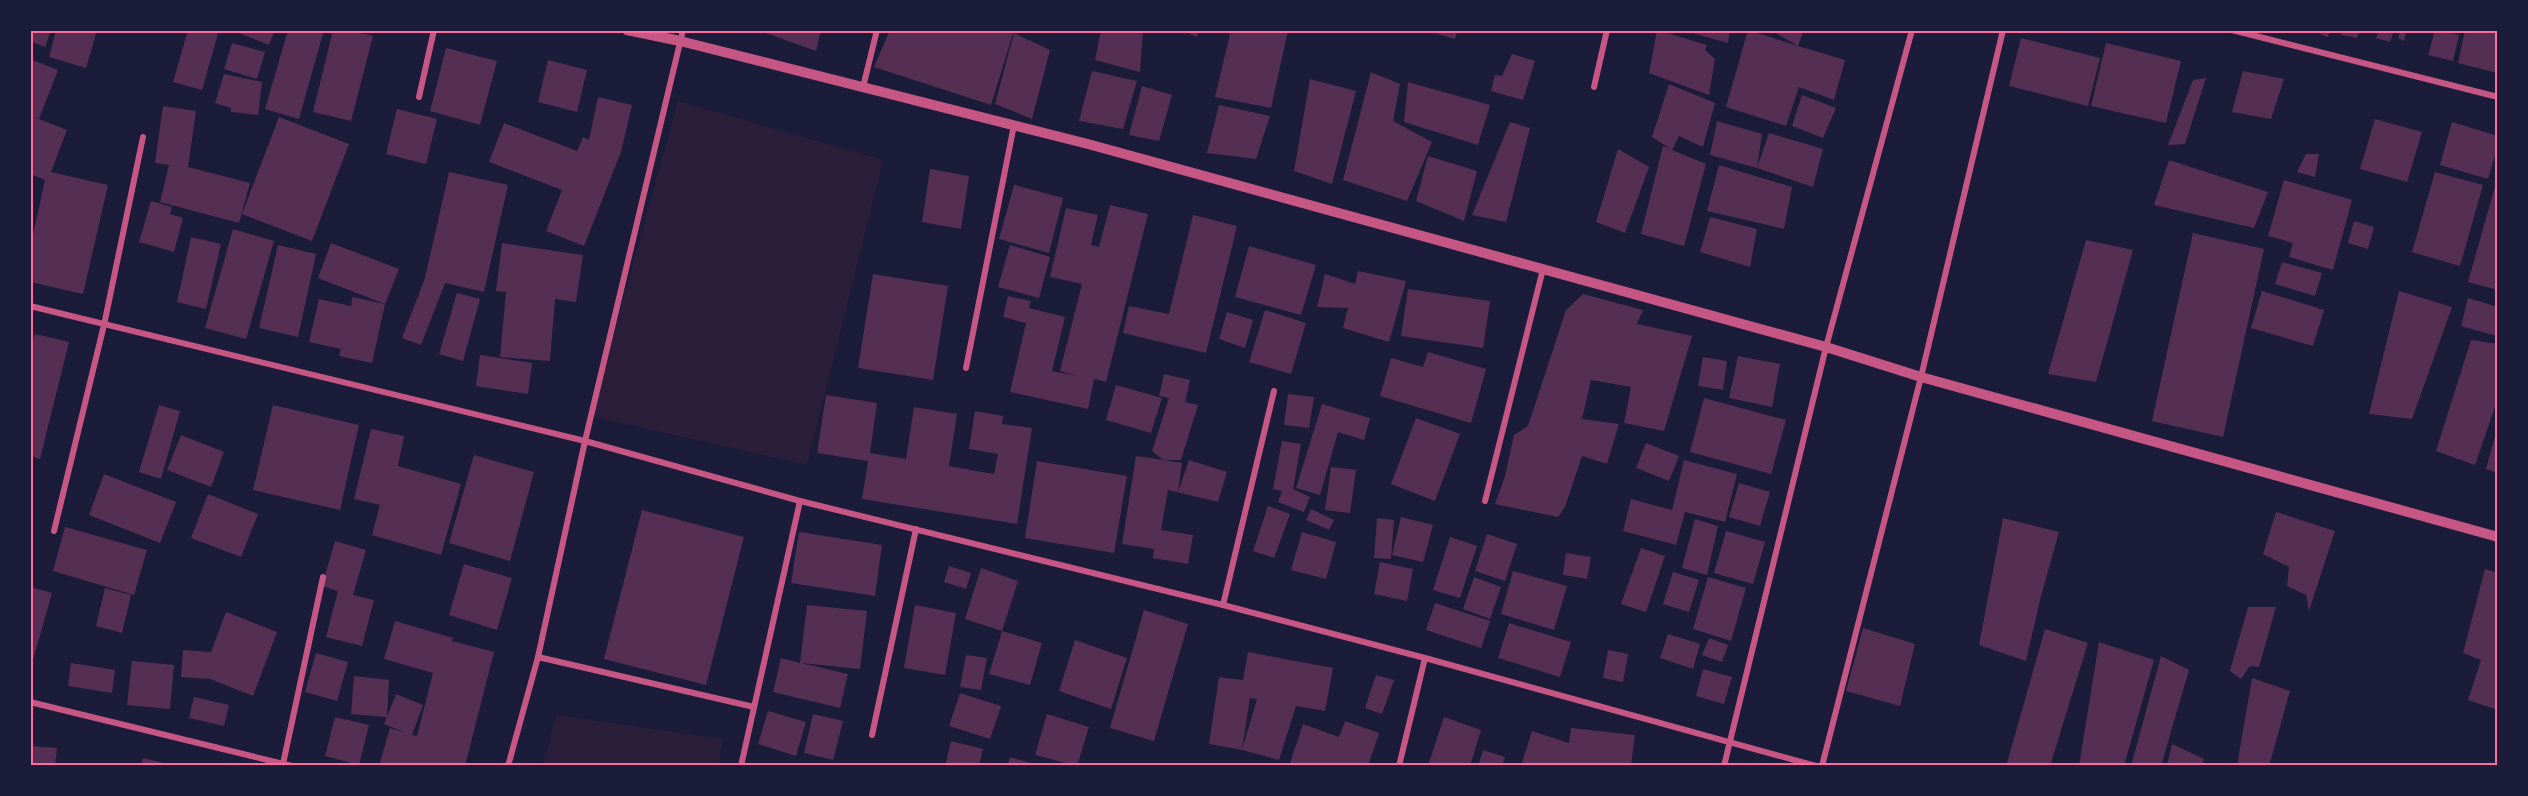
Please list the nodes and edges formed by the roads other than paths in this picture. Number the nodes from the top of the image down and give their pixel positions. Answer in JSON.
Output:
{"nodes":[{"id":1,"x":434,"y":30,"type":"edge"},
{"id":2,"x":627,"y":30,"type":"edge"},
{"id":3,"x":877,"y":30,"type":"edge"},
{"id":4,"x":1606,"y":30,"type":"edge"},
{"id":5,"x":1912,"y":30,"type":"edge"},
{"id":6,"x":2003,"y":30,"type":"edge"},
{"id":7,"x":2232,"y":30,"type":"edge"},
{"id":8,"x":682,"y":35,"type":"edge"},
{"id":9,"x":863,"y":87,"type":"junction"},
{"id":10,"x":1594,"y":87,"type":"dead end"},
{"id":11,"x":419,"y":97,"type":"dead end"},
{"id":12,"x":2498,"y":97,"type":"edge"},
{"id":13,"x":1014,"y":125,"type":"junction"},
{"id":14,"x":143,"y":137,"type":"dead end"},
{"id":15,"x":1543,"y":269,"type":"junction"},
{"id":16,"x":30,"y":306,"type":"edge"},
{"id":17,"x":104,"y":326,"type":"junction"},
{"id":18,"x":1826,"y":347,"type":"junction"},
{"id":19,"x":966,"y":368,"type":"dead end"},
{"id":20,"x":1921,"y":377,"type":"junction"},
{"id":21,"x":1274,"y":391,"type":"dead end"},
{"id":22,"x":585,"y":441,"type":"junction"},
{"id":23,"x":800,"y":501,"type":"junction"},
{"id":24,"x":1485,"y":501,"type":"dead end"},
{"id":25,"x":916,"y":529,"type":"junction"},
{"id":26,"x":54,"y":531,"type":"dead end"},
{"id":27,"x":2498,"y":537,"type":"edge"},
{"id":28,"x":323,"y":577,"type":"dead end"},
{"id":29,"x":1223,"y":605,"type":"junction"},
{"id":30,"x":538,"y":657,"type":"junction"},
{"id":31,"x":1425,"y":658,"type":"junction"},
{"id":32,"x":30,"y":702,"type":"edge"},
{"id":33,"x":754,"y":708,"type":"junction"},
{"id":34,"x":872,"y":735,"type":"dead end"},
{"id":35,"x":1730,"y":743,"type":"junction"},
{"id":36,"x":283,"y":764,"type":"junction"},
{"id":37,"x":292,"y":766,"type":"edge"},
{"id":38,"x":508,"y":766,"type":"edge"},
{"id":39,"x":741,"y":766,"type":"edge"},
{"id":40,"x":1400,"y":766,"type":"edge"},
{"id":41,"x":1724,"y":766,"type":"edge"},
{"id":42,"x":1816,"y":766,"type":"edge"},
{"id":43,"x":1822,"y":766,"type":"edge"}],
"edges":[{"from":1,"to":11,"type":"street"},
{"from":2,"to":8,"type":"street"},
{"from":3,"to":9,"type":"street"},
{"from":4,"to":10,"type":"street"},
{"from":5,"to":18,"type":"street"},
{"from":6,"to":20,"type":"street"},
{"from":7,"to":12,"type":"street"},
{"from":8,"to":9,"type":"street"},
{"from":8,"to":22,"type":"street"},
{"from":9,"to":13,"type":"street"},
{"from":13,"to":15,"type":"street"},
{"from":13,"to":19,"type":"street"},
{"from":14,"to":17,"type":"street"},
{"from":15,"to":18,"type":"street"},
{"from":15,"to":24,"type":"street"},
{"from":16,"to":17,"type":"street"},
{"from":17,"to":22,"type":"street"},
{"from":17,"to":26,"type":"street"},
{"from":18,"to":20,"type":"street"},
{"from":18,"to":35,"type":"street"},
{"from":20,"to":27,"type":"street"},
{"from":20,"to":43,"type":"street"},
{"from":21,"to":29,"type":"street"},
{"from":22,"to":23,"type":"street"},
{"from":22,"to":30,"type":"street"},
{"from":23,"to":25,"type":"street"},
{"from":23,"to":33,"type":"street"},
{"from":25,"to":29,"type":"street"},
{"from":25,"to":34,"type":"street"},
{"from":28,"to":36,"type":"street"},
{"from":29,"to":31,"type":"street"},
{"from":30,"to":33,"type":"street"},
{"from":30,"to":38,"type":"street"},
{"from":31,"to":35,"type":"street"},
{"from":31,"to":40,"type":"street"},
{"from":32,"to":36,"type":"street"},
{"from":33,"to":39,"type":"street"},
{"from":35,"to":41,"type":"street"},
{"from":35,"to":42,"type":"street"},
{"from":36,"to":37,"type":"street"}]}
